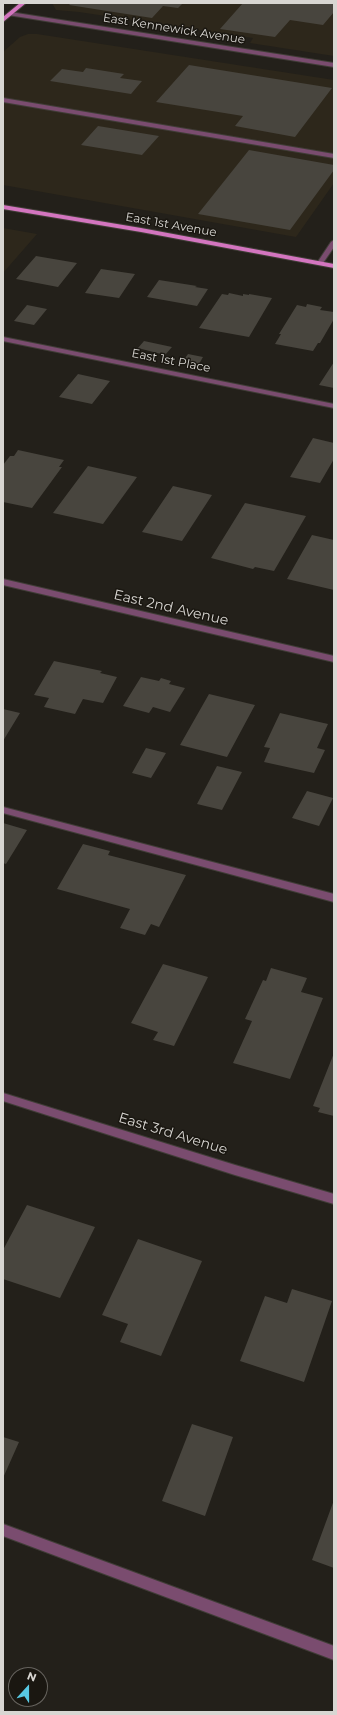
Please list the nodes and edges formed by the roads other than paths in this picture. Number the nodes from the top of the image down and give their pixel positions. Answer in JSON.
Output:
{"nodes":[{"id":1,"x":23,"y":3,"type":"edge"},
{"id":2,"x":10,"y":14,"type":"junction"},
{"id":3,"x":3,"y":20,"type":"edge"},
{"id":4,"x":334,"y":65,"type":"edge"},
{"id":5,"x":3,"y":100,"type":"edge"},
{"id":6,"x":334,"y":156,"type":"edge"},
{"id":7,"x":3,"y":207,"type":"edge"},
{"id":8,"x":334,"y":242,"type":"edge"},
{"id":9,"x":320,"y":263,"type":"junction"},
{"id":10,"x":334,"y":266,"type":"edge"},
{"id":11,"x":3,"y":339,"type":"edge"},
{"id":12,"x":334,"y":406,"type":"edge"},
{"id":13,"x":3,"y":582,"type":"edge"},
{"id":14,"x":334,"y":659,"type":"edge"},
{"id":15,"x":3,"y":810,"type":"edge"},
{"id":16,"x":334,"y":898,"type":"edge"},
{"id":17,"x":3,"y":1097,"type":"edge"},
{"id":18,"x":334,"y":1199,"type":"edge"},
{"id":19,"x":3,"y":1530,"type":"edge"},
{"id":20,"x":334,"y":1653,"type":"edge"}],
"edges":[{"from":1,"to":2,"type":"main road"},
{"from":2,"to":3,"type":"main road"},
{"from":2,"to":4,"type":"street","name":"East Kennewick Avenue"},
{"from":5,"to":6,"type":"street"},
{"from":7,"to":9,"type":"main road","name":"East 1st Avenue"},
{"from":8,"to":9,"type":"street"},
{"from":9,"to":10,"type":"main road","name":"East 1st Avenue"},
{"from":11,"to":12,"type":"street","name":"East 1st Place"},
{"from":13,"to":14,"type":"street","name":"East 2nd Avenue"},
{"from":15,"to":16,"type":"street"},
{"from":17,"to":18,"type":"street","name":"East 3rd Avenue"},
{"from":19,"to":20,"type":"street"}]}
